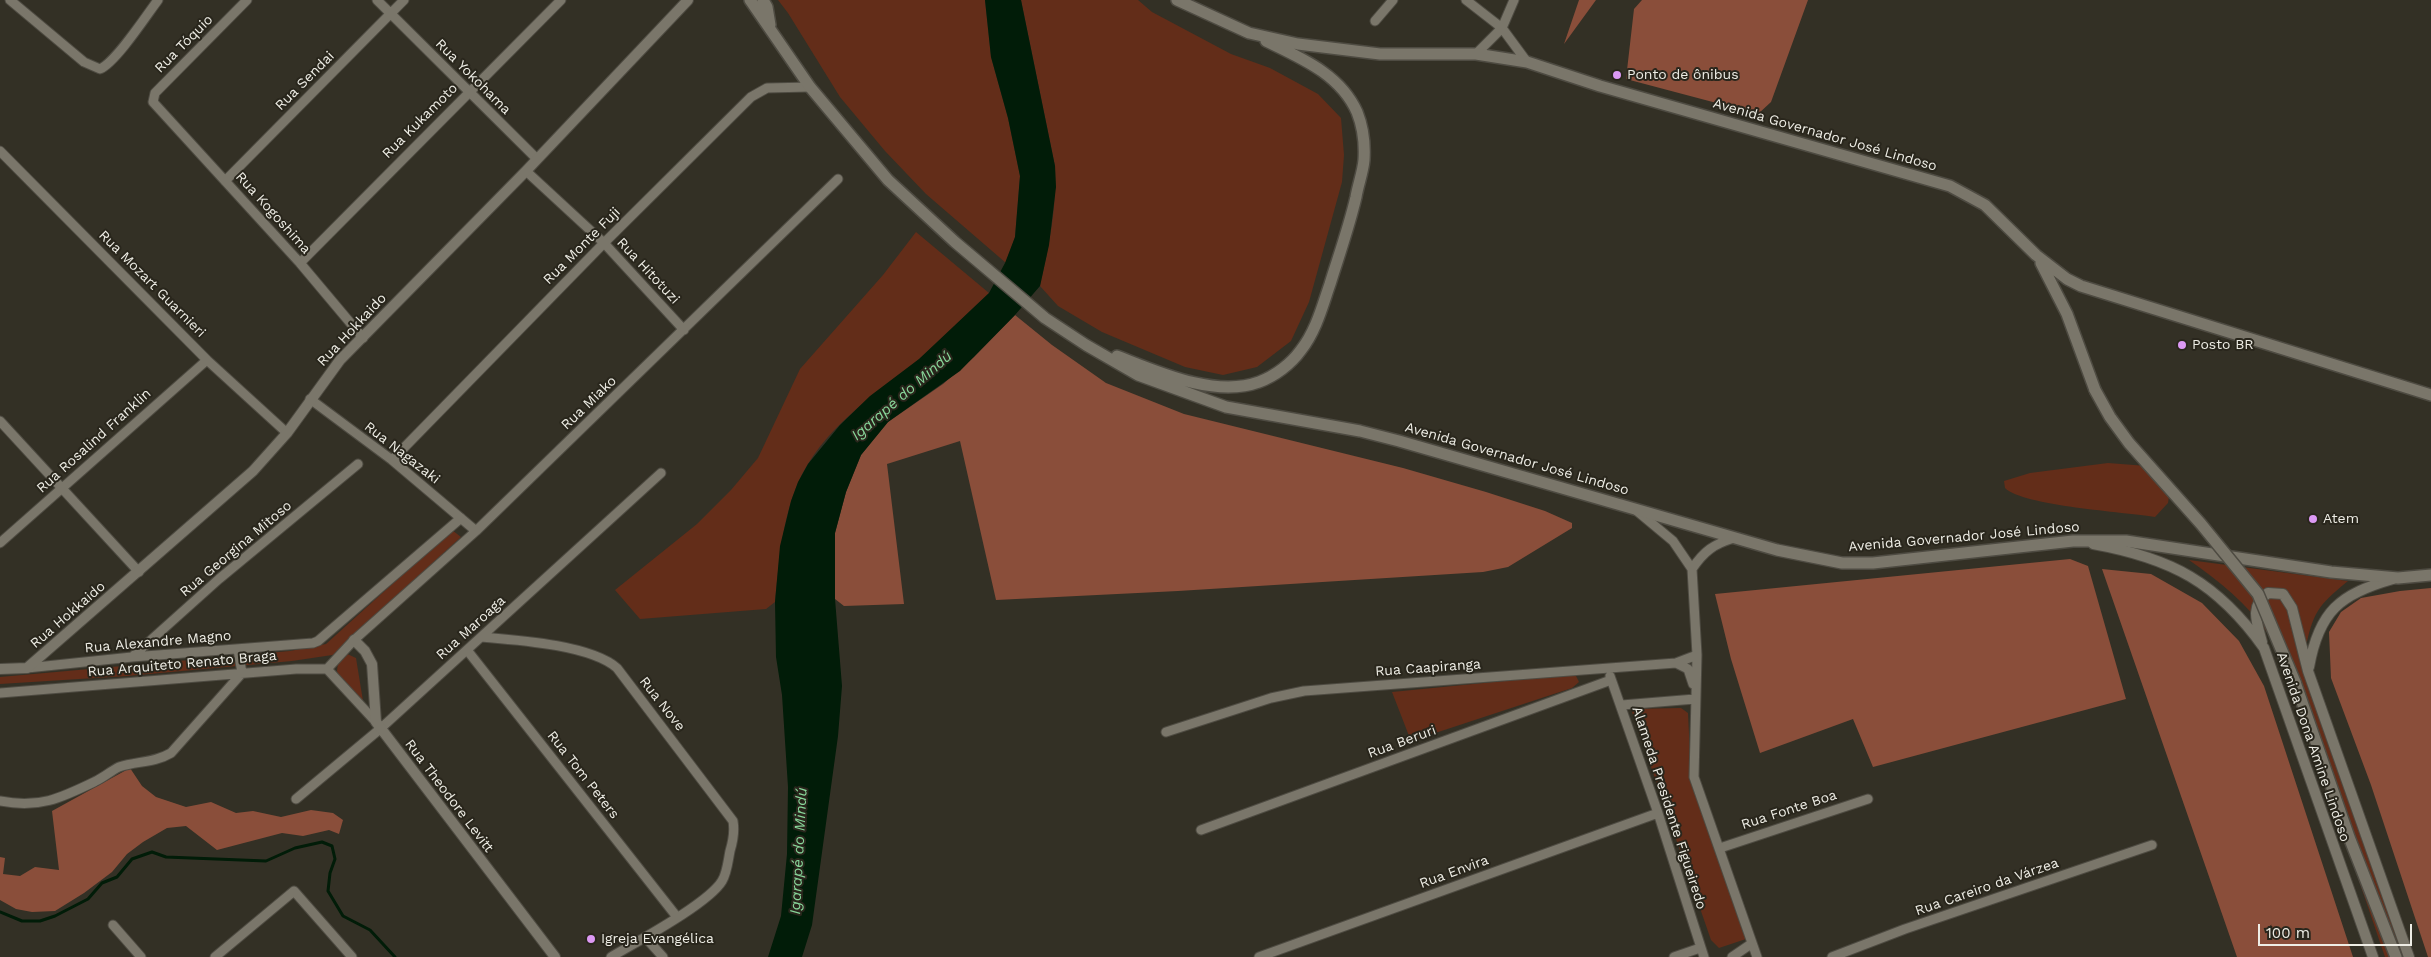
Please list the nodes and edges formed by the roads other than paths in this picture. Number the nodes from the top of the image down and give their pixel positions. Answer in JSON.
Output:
{"nodes":[{"id":1,"x":158,"y":0,"type":"edge"},
{"id":2,"x":247,"y":0,"type":"edge"},
{"id":3,"x":377,"y":0,"type":"edge"},
{"id":4,"x":404,"y":0,"type":"edge"},
{"id":5,"x":561,"y":0,"type":"edge"},
{"id":6,"x":688,"y":0,"type":"edge"},
{"id":7,"x":750,"y":0,"type":"edge"},
{"id":8,"x":763,"y":0,"type":"edge"},
{"id":9,"x":1177,"y":0,"type":"edge"},
{"id":10,"x":1393,"y":0,"type":"edge"},
{"id":11,"x":1466,"y":0,"type":"edge"},
{"id":12,"x":1514,"y":0,"type":"edge"},
{"id":13,"x":14,"y":1,"type":"edge"},
{"id":14,"x":391,"y":14,"type":"junction"},
{"id":15,"x":1375,"y":21,"type":"dead end"},
{"id":16,"x":1502,"y":28,"type":"junction"},
{"id":17,"x":771,"y":29,"type":"junction"},
{"id":18,"x":1249,"y":33,"type":"junction"},
{"id":19,"x":1476,"y":54,"type":"junction"},
{"id":20,"x":1527,"y":62,"type":"junction"},
{"id":21,"x":810,"y":87,"type":"junction"},
{"id":22,"x":468,"y":91,"type":"junction"},
{"id":23,"x":158,"y":111,"type":"joint"},
{"id":24,"x":0,"y":151,"type":"edge"},
{"id":25,"x":537,"y":159,"type":"junction"},
{"id":26,"x":526,"y":171,"type":"junction"},
{"id":27,"x":838,"y":179,"type":"dead end"},
{"id":28,"x":225,"y":181,"type":"junction"},
{"id":29,"x":604,"y":243,"type":"junction"},
{"id":30,"x":2036,"y":255,"type":"junction"},
{"id":31,"x":300,"y":263,"type":"junction"},
{"id":32,"x":684,"y":330,"type":"junction"},
{"id":33,"x":363,"y":338,"type":"junction"},
{"id":34,"x":1086,"y":345,"type":"junction"},
{"id":35,"x":207,"y":360,"type":"junction"},
{"id":36,"x":2431,"y":395,"type":"edge"},
{"id":37,"x":310,"y":399,"type":"junction"},
{"id":38,"x":0,"y":421,"type":"edge"},
{"id":39,"x":287,"y":433,"type":"junction"},
{"id":40,"x":392,"y":460,"type":"junction"},
{"id":41,"x":358,"y":464,"type":"dead end"},
{"id":42,"x":662,"y":473,"type":"dead end"},
{"id":43,"x":61,"y":489,"type":"junction"},
{"id":44,"x":1631,"y":508,"type":"junction"},
{"id":45,"x":461,"y":518,"type":"junction"},
{"id":46,"x":476,"y":530,"type":"junction"},
{"id":47,"x":1734,"y":538,"type":"junction"},
{"id":48,"x":2072,"y":541,"type":"junction"},
{"id":49,"x":0,"y":543,"type":"edge"},
{"id":50,"x":1692,"y":569,"type":"junction"},
{"id":51,"x":139,"y":572,"type":"junction"},
{"id":52,"x":2431,"y":575,"type":"edge"},
{"id":53,"x":2398,"y":578,"type":"junction"},
{"id":54,"x":482,"y":637,"type":"junction"},
{"id":55,"x":354,"y":640,"type":"junction"},
{"id":56,"x":2264,"y":648,"type":"junction"},
{"id":57,"x":238,"y":650,"type":"junction"},
{"id":58,"x":468,"y":650,"type":"junction"},
{"id":59,"x":132,"y":656,"type":"junction"},
{"id":60,"x":1697,"y":656,"type":"junction"},
{"id":61,"x":1676,"y":663,"type":"junction"},
{"id":62,"x":27,"y":668,"type":"junction"},
{"id":63,"x":0,"y":669,"type":"edge"},
{"id":64,"x":327,"y":669,"type":"junction"},
{"id":65,"x":1608,"y":669,"type":"junction"},
{"id":66,"x":2308,"y":671,"type":"junction"},
{"id":67,"x":242,"y":673,"type":"junction"},
{"id":68,"x":1611,"y":680,"type":"junction"},
{"id":69,"x":0,"y":693,"type":"edge"},
{"id":70,"x":1695,"y":697,"type":"junction"},
{"id":71,"x":1622,"y":705,"type":"junction"},
{"id":72,"x":378,"y":725,"type":"junction"},
{"id":73,"x":1166,"y":732,"type":"dead end"},
{"id":74,"x":296,"y":799,"type":"dead end"},
{"id":75,"x":1868,"y":799,"type":"dead end"},
{"id":76,"x":0,"y":801,"type":"edge"},
{"id":77,"x":1658,"y":813,"type":"junction"},
{"id":78,"x":1201,"y":830,"type":"dead end"},
{"id":79,"x":2152,"y":845,"type":"dead end"},
{"id":80,"x":1720,"y":848,"type":"junction"},
{"id":81,"x":677,"y":917,"type":"junction"},
{"id":82,"x":112,"y":925,"type":"dead end"},
{"id":83,"x":644,"y":937,"type":"junction"},
{"id":84,"x":1751,"y":944,"type":"junction"},
{"id":85,"x":1700,"y":948,"type":"junction"},
{"id":86,"x":217,"y":956,"type":"edge"},
{"id":87,"x":141,"y":957,"type":"edge"},
{"id":88,"x":352,"y":957,"type":"edge"},
{"id":89,"x":555,"y":957,"type":"edge"},
{"id":90,"x":611,"y":957,"type":"edge"},
{"id":91,"x":663,"y":957,"type":"edge"},
{"id":92,"x":1259,"y":957,"type":"edge"},
{"id":93,"x":1674,"y":957,"type":"edge"},
{"id":94,"x":1704,"y":957,"type":"edge"},
{"id":95,"x":1732,"y":957,"type":"edge"},
{"id":96,"x":1757,"y":957,"type":"edge"},
{"id":97,"x":1832,"y":957,"type":"edge"},
{"id":98,"x":2373,"y":957,"type":"edge"},
{"id":99,"x":2396,"y":957,"type":"edge"},
{"id":100,"x":2409,"y":957,"type":"edge"}],
"edges":[{"from":1,"to":13,"type":"street"},
{"from":2,"to":23,"type":"street","name":"Rua Tóquio"},
{"from":3,"to":14,"type":"street","name":"Rua Yokohama"},
{"from":4,"to":14,"type":"street","name":"Rua Sendai"},
{"from":5,"to":22,"type":"street","name":"Rua Kukamoto"},
{"from":6,"to":25,"type":"street","name":"Rua Hokkaido"},
{"from":7,"to":17,"type":"main road","name":"Avenida Governador José Lindoso"},
{"from":8,"to":17,"type":"main road"},
{"from":9,"to":18,"type":"main road","name":"Avenida Governador José Lindoso"},
{"from":10,"to":15,"type":"street"},
{"from":11,"to":16,"type":"street"},
{"from":12,"to":16,"type":"street"},
{"from":14,"to":22,"type":"street","name":"Rua Yokohama"},
{"from":14,"to":28,"type":"street","name":"Rua Sendai"},
{"from":16,"to":19,"type":"street"},
{"from":16,"to":20,"type":"street"},
{"from":17,"to":21,"type":"main road","name":"Avenida Governador José Lindoso"},
{"from":18,"to":19,"type":"main road","name":"Avenida Governador José Lindoso"},
{"from":18,"to":34,"type":"main road"},
{"from":19,"to":20,"type":"main road","name":"Avenida Governador José Lindoso"},
{"from":20,"to":30,"type":"main road","name":"Avenida Governador José Lindoso"},
{"from":21,"to":29,"type":"street","name":"Rua Monte Fuji"},
{"from":21,"to":34,"type":"main road","name":"Avenida Governador José Lindoso"},
{"from":22,"to":25,"type":"street","name":"Rua Yokohama"},
{"from":22,"to":31,"type":"street","name":"Rua Kukamoto"},
{"from":23,"to":28,"type":"street","name":"Rua Kogoshima"},
{"from":24,"to":35,"type":"street","name":"Rua Mozart Guarnieri"},
{"from":25,"to":26,"type":"street","name":"Rua Hokkaido"},
{"from":26,"to":29,"type":"street","name":"Rua Hitotuzi"},
{"from":26,"to":33,"type":"street","name":"Rua Hokkaido"},
{"from":27,"to":32,"type":"street","name":"Rua Miako"},
{"from":28,"to":31,"type":"street","name":"Rua Kogoshima"},
{"from":29,"to":32,"type":"street","name":"Rua Hitotuzi"},
{"from":29,"to":40,"type":"street","name":"Rua Monte Fuji"},
{"from":30,"to":36,"type":"main road","name":"Avenida Governador José Lindoso"},
{"from":30,"to":99,"type":"main road","bridge":true},
{"from":31,"to":33,"type":"street","name":"Rua Kogoshima"},
{"from":32,"to":46,"type":"street","name":"Rua Miako"},
{"from":33,"to":37,"type":"street","name":"Rua Hokkaido"},
{"from":34,"to":44,"type":"main road","name":"Avenida Governador José Lindoso"},
{"from":35,"to":39,"type":"street","name":"Rua Mozart Guarnieri"},
{"from":35,"to":43,"type":"street","name":"Rua Rosalind Franklin"},
{"from":37,"to":39,"type":"street","name":"Rua Hokkaido"},
{"from":37,"to":40,"type":"street","name":"Rua Nagazaki"},
{"from":38,"to":43,"type":"street"},
{"from":39,"to":51,"type":"street","name":"Rua Hokkaido"},
{"from":40,"to":45,"type":"street","name":"Rua Nagazaki"},
{"from":41,"to":59,"type":"street","name":"Rua Georgina Mitoso"},
{"from":42,"to":54,"type":"street","name":"Rua Maroaga"},
{"from":43,"to":49,"type":"street","name":"Rua Rosalind Franklin"},
{"from":43,"to":51,"type":"street"},
{"from":44,"to":47,"type":"main road","name":"Avenida Governador José Lindoso"},
{"from":44,"to":50,"type":"street"},
{"from":45,"to":46,"type":"street","name":"Rua Nagazaki"},
{"from":45,"to":57,"type":"street","name":"Rua Alexandre Magno"},
{"from":46,"to":55,"type":"street","name":"Rua Miako"},
{"from":47,"to":48,"type":"main road","name":"Avenida Governador José Lindoso"},
{"from":47,"to":50,"type":"street"},
{"from":48,"to":53,"type":"main road","name":"Avenida Governador José Lindoso"},
{"from":48,"to":56,"type":"street","name":"Avenida Dona Amine Lindoso"},
{"from":50,"to":60,"type":"street"},
{"from":51,"to":62,"type":"street","name":"Rua Hokkaido"},
{"from":52,"to":53,"type":"main road","name":"Avenida Governador José Lindoso"},
{"from":53,"to":66,"type":"street","name":"Avenida Dona Amine Lindoso"},
{"from":54,"to":58,"type":"street","name":"Rua Maroaga"},
{"from":54,"to":81,"type":"street","name":"Rua Nove"},
{"from":55,"to":64,"type":"street"},
{"from":55,"to":72,"type":"street"},
{"from":56,"to":66,"type":"street"},
{"from":56,"to":98,"type":"street","name":"Avenida Dona Amine Lindoso"},
{"from":57,"to":59,"type":"street","name":"Rua Alexandre Magno"},
{"from":57,"to":67,"type":"street"},
{"from":58,"to":72,"type":"street","name":"Rua Maroaga"},
{"from":58,"to":81,"type":"street","name":"Rua Tom Peters"},
{"from":59,"to":62,"type":"street","name":"Rua Alexandre Magno"},
{"from":60,"to":61,"type":"street","name":"Rua Caapiranga"},
{"from":60,"to":70,"type":"street"},
{"from":61,"to":65,"type":"street","name":"Rua Caapiranga"},
{"from":61,"to":70,"type":"street"},
{"from":62,"to":63,"type":"street","name":"Rua Alexandre Magno"},
{"from":64,"to":67,"type":"street","name":"Rua Arquiteto Renato Braga"},
{"from":64,"to":72,"type":"street"},
{"from":65,"to":68,"type":"street","name":"Alameda Presidente Figueiredo"},
{"from":65,"to":73,"type":"street","name":"Rua Caapiranga"},
{"from":66,"to":100,"type":"street","name":"Avenida Dona Amine Lindoso"},
{"from":67,"to":69,"type":"street","name":"Rua Arquiteto Renato Braga"},
{"from":67,"to":76,"type":"street"},
{"from":68,"to":71,"type":"street","name":"Alameda Presidente Figueiredo"},
{"from":68,"to":78,"type":"street","name":"Rua Beruri"},
{"from":70,"to":71,"type":"street"},
{"from":70,"to":80,"type":"street"},
{"from":71,"to":77,"type":"street","name":"Alameda Presidente Figueiredo"},
{"from":72,"to":74,"type":"street","name":"Rua Maroaga"},
{"from":72,"to":89,"type":"street","name":"Rua Theodore Levitt"},
{"from":75,"to":80,"type":"street","name":"Rua Fonte Boa"},
{"from":77,"to":85,"type":"street","name":"Alameda Presidente Figueiredo"},
{"from":77,"to":92,"type":"street","name":"Rua Envira"},
{"from":79,"to":97,"type":"street","name":"Rua Careiro da Várzea"},
{"from":80,"to":84,"type":"street"},
{"from":81,"to":83,"type":"street"},
{"from":82,"to":87,"type":"street"},
{"from":83,"to":90,"type":"street"},
{"from":83,"to":91,"type":"street"},
{"from":84,"to":95,"type":"street"},
{"from":84,"to":96,"type":"street"},
{"from":85,"to":93,"type":"street"},
{"from":85,"to":94,"type":"street","name":"Alameda Presidente Figueiredo"},
{"from":86,"to":88,"type":"street"}]}
